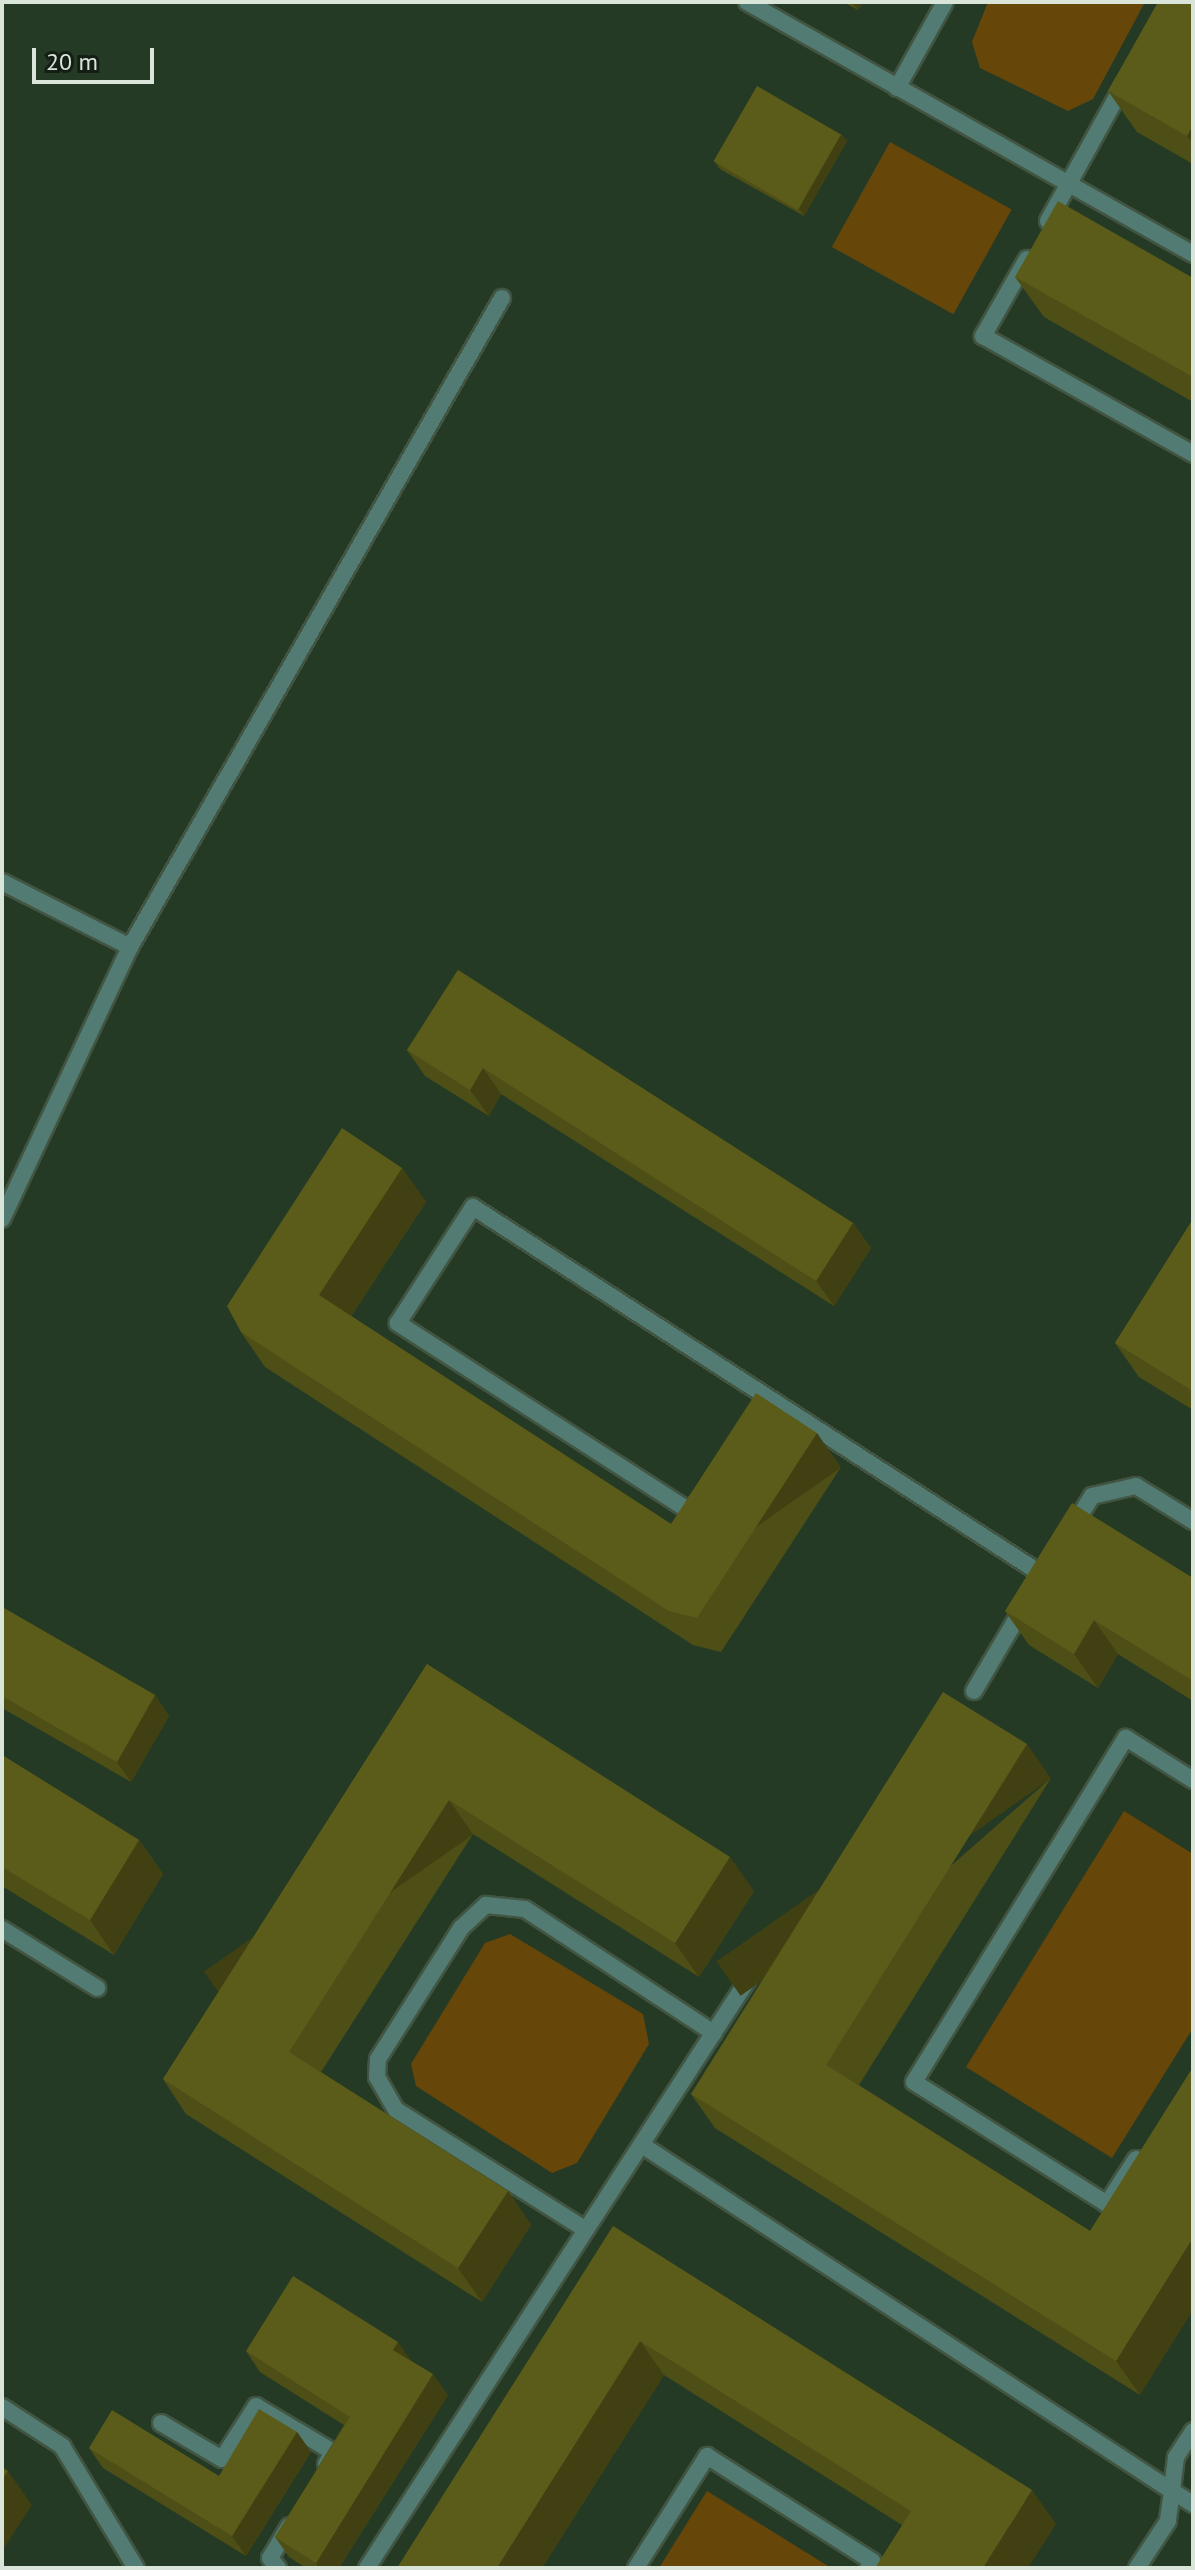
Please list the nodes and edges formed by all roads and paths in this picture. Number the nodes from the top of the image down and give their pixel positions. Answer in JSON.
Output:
{"nodes":[{"id":1,"x":747,"y":2,"type":"edge"},
{"id":2,"x":945,"y":2,"type":"edge"},
{"id":3,"x":1131,"y":71,"type":"edge"},
{"id":4,"x":897,"y":88,"type":"junction"},
{"id":5,"x":1068,"y":185,"type":"junction"},
{"id":6,"x":1193,"y":254,"type":"edge"},
{"id":7,"x":502,"y":298,"type":"dead end"},
{"id":8,"x":1193,"y":454,"type":"edge"},
{"id":9,"x":2,"y":882,"type":"edge"},
{"id":10,"x":130,"y":947,"type":"junction"},
{"id":11,"x":2,"y":1219,"type":"edge"},
{"id":12,"x":708,"y":1486,"type":"edge"},
{"id":13,"x":1193,"y":1521,"type":"edge"},
{"id":14,"x":1051,"y":1562,"type":"junction"},
{"id":15,"x":974,"y":1691,"type":"dead end"},
{"id":16,"x":1193,"y":1780,"type":"edge"},
{"id":17,"x":2,"y":1929,"type":"edge"},
{"id":18,"x":780,"y":1930,"type":"dead end"},
{"id":19,"x":97,"y":1988,"type":"dead end"},
{"id":20,"x":714,"y":2033,"type":"junction"},
{"id":21,"x":1150,"y":2137,"type":"edge"},
{"id":22,"x":645,"y":2147,"type":"junction"},
{"id":23,"x":583,"y":2228,"type":"junction"},
{"id":24,"x":2,"y":2407,"type":"edge"},
{"id":25,"x":161,"y":2423,"type":"dead end"},
{"id":26,"x":1193,"y":2431,"type":"edge"},
{"id":27,"x":317,"y":2479,"type":"edge"},
{"id":28,"x":1172,"y":2491,"type":"junction"},
{"id":29,"x":1193,"y":2504,"type":"edge"},
{"id":30,"x":301,"y":2505,"type":"edge"},
{"id":31,"x":136,"y":2568,"type":"edge"},
{"id":32,"x":278,"y":2568,"type":"edge"},
{"id":33,"x":367,"y":2568,"type":"edge"},
{"id":34,"x":636,"y":2568,"type":"edge"},
{"id":35,"x":868,"y":2568,"type":"edge"},
{"id":36,"x":1137,"y":2568,"type":"edge"}],
"edges":[{"from":1,"to":4,"type":"street"},
{"from":2,"to":4,"type":"street"},
{"from":3,"to":5,"type":"street"},
{"from":4,"to":5,"type":"street"},
{"from":5,"to":6,"type":"street"},
{"from":5,"to":8,"type":"street"},
{"from":7,"to":10,"type":"street"},
{"from":9,"to":10,"type":"street"},
{"from":10,"to":11,"type":"street"},
{"from":12,"to":14,"type":"street"},
{"from":13,"to":14,"type":"street"},
{"from":14,"to":15,"type":"street"},
{"from":16,"to":21,"type":"street"},
{"from":17,"to":19,"type":"street"},
{"from":18,"to":20,"type":"street"},
{"from":20,"to":22,"type":"street"},
{"from":20,"to":23,"type":"street"},
{"from":22,"to":23,"type":"street"},
{"from":22,"to":28,"type":"street"},
{"from":23,"to":33,"type":"street"},
{"from":24,"to":31,"type":"street"},
{"from":25,"to":27,"type":"street"},
{"from":26,"to":28,"type":"street"},
{"from":28,"to":29,"type":"street"},
{"from":28,"to":36,"type":"street"},
{"from":30,"to":32,"type":"street"},
{"from":34,"to":35,"type":"street"}]}
